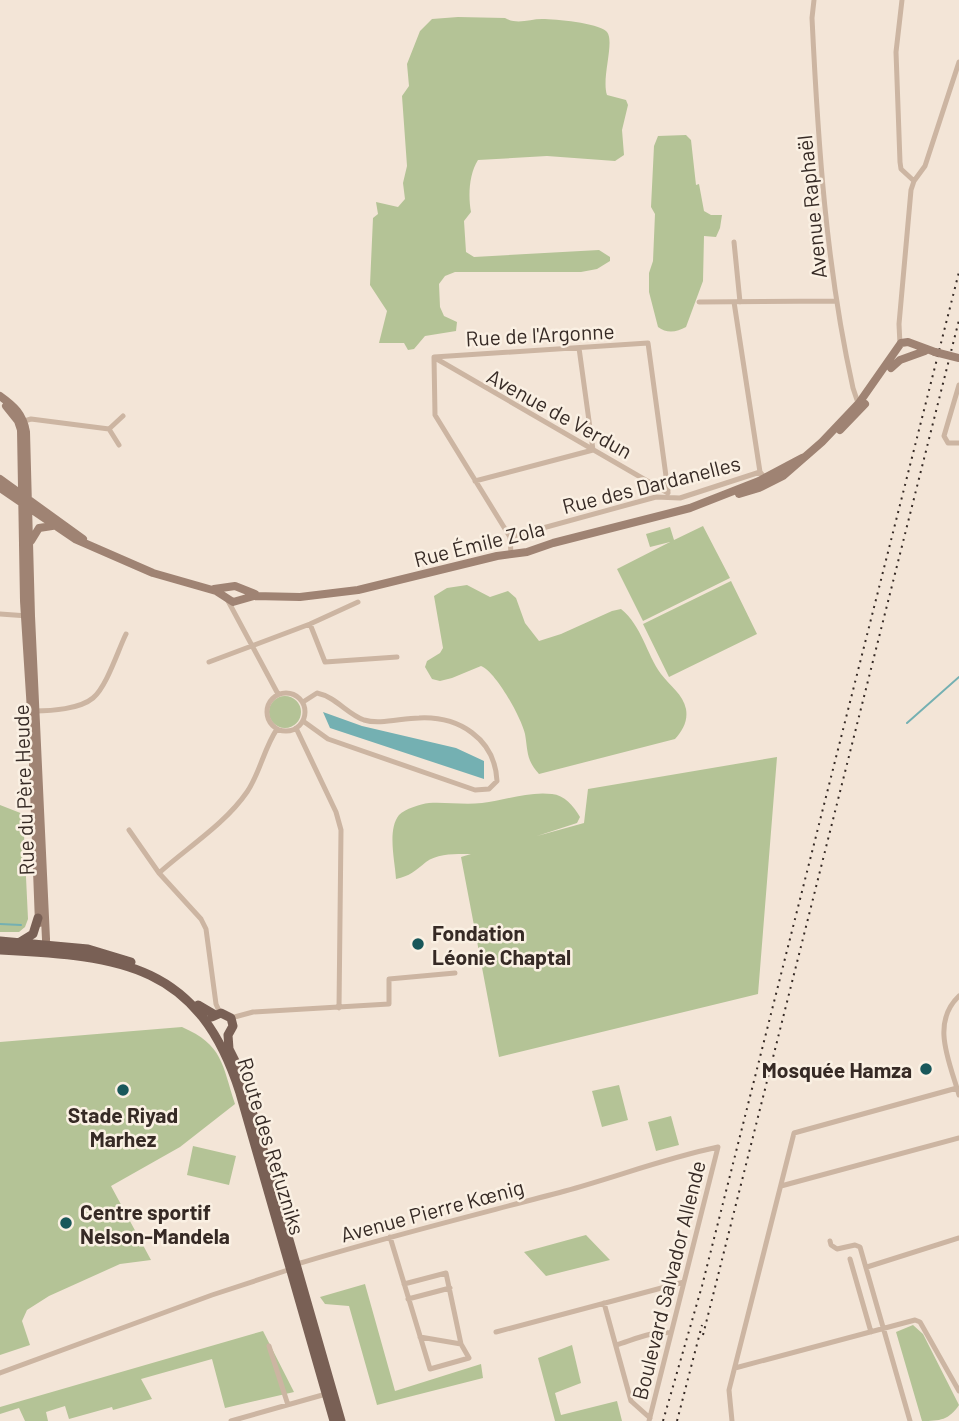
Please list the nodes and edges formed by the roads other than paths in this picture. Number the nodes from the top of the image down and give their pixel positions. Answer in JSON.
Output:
{"nodes":[{"id":1,"x":814,"y":0,"type":"edge"},
{"id":2,"x":902,"y":0,"type":"edge"},
{"id":3,"x":959,"y":62,"type":"edge"},
{"id":4,"x":914,"y":181,"type":"junction"},
{"id":5,"x":734,"y":242,"type":"dead end"},
{"id":6,"x":837,"y":301,"type":"junction"},
{"id":7,"x":699,"y":302,"type":"dead end"},
{"id":8,"x":737,"y":302,"type":"junction"},
{"id":9,"x":905,"y":345,"type":"junction"},
{"id":10,"x":579,"y":348,"type":"junction"},
{"id":11,"x":931,"y":351,"type":"junction"},
{"id":12,"x":909,"y":356,"type":"junction"},
{"id":13,"x":434,"y":357,"type":"junction"},
{"id":14,"x":959,"y":358,"type":"edge"},
{"id":15,"x":959,"y":385,"type":"edge"},
{"id":16,"x":0,"y":397,"type":"edge"},
{"id":17,"x":862,"y":404,"type":"junction"},
{"id":18,"x":123,"y":415,"type":"dead end"},
{"id":19,"x":22,"y":424,"type":"junction"},
{"id":20,"x":109,"y":429,"type":"junction"},
{"id":21,"x":959,"y":443,"type":"edge"},
{"id":22,"x":119,"y":445,"type":"dead end"},
{"id":23,"x":593,"y":450,"type":"junction"},
{"id":24,"x":22,"y":469,"type":"junction"},
{"id":25,"x":764,"y":479,"type":"junction"},
{"id":26,"x":475,"y":481,"type":"junction"},
{"id":27,"x":1,"y":483,"type":"edge"},
{"id":28,"x":667,"y":494,"type":"junction"},
{"id":29,"x":27,"y":503,"type":"junction"},
{"id":30,"x":55,"y":526,"type":"junction"},
{"id":31,"x":510,"y":537,"type":"junction"},
{"id":32,"x":30,"y":545,"type":"junction"},
{"id":33,"x":91,"y":546,"type":"junction"},
{"id":34,"x":511,"y":554,"type":"junction"},
{"id":35,"x":230,"y":587,"type":"junction"},
{"id":36,"x":211,"y":589,"type":"junction"},
{"id":37,"x":240,"y":589,"type":"junction"},
{"id":38,"x":261,"y":596,"type":"junction"},
{"id":39,"x":227,"y":598,"type":"junction"},
{"id":40,"x":239,"y":600,"type":"junction"},
{"id":41,"x":358,"y":602,"type":"dead end"},
{"id":42,"x":0,"y":614,"type":"edge"},
{"id":43,"x":234,"y":614,"type":"junction"},
{"id":44,"x":28,"y":616,"type":"junction"},
{"id":45,"x":310,"y":624,"type":"junction"},
{"id":46,"x":126,"y":634,"type":"dead end"},
{"id":47,"x":250,"y":646,"type":"junction"},
{"id":48,"x":397,"y":657,"type":"dead end"},
{"id":49,"x":209,"y":662,"type":"dead end"},
{"id":50,"x":278,"y":694,"type":"junction"},
{"id":51,"x":303,"y":702,"type":"junction"},
{"id":52,"x":34,"y":711,"type":"junction"},
{"id":53,"x":303,"y":721,"type":"junction"},
{"id":54,"x":296,"y":728,"type":"junction"},
{"id":55,"x":277,"y":729,"type":"junction"},
{"id":56,"x":129,"y":830,"type":"dead end"},
{"id":57,"x":159,"y":873,"type":"junction"},
{"id":58,"x":38,"y":918,"type":"junction"},
{"id":59,"x":0,"y":941,"type":"edge"},
{"id":60,"x":19,"y":943,"type":"junction"},
{"id":61,"x":46,"y":947,"type":"junction"},
{"id":62,"x":0,"y":950,"type":"edge"},
{"id":63,"x":455,"y":973,"type":"dead end"},
{"id":64,"x":959,"y":996,"type":"edge"},
{"id":65,"x":339,"y":1008,"type":"junction"},
{"id":66,"x":217,"y":1014,"type":"junction"},
{"id":67,"x":231,"y":1018,"type":"junction"},
{"id":68,"x":209,"y":1024,"type":"junction"},
{"id":69,"x":228,"y":1035,"type":"junction"},
{"id":70,"x":215,"y":1036,"type":"junction"},
{"id":71,"x":958,"y":1092,"type":"edge"},
{"id":72,"x":959,"y":1138,"type":"edge"},
{"id":73,"x":719,"y":1147,"type":"joint"},
{"id":74,"x":781,"y":1186,"type":"junction"},
{"id":75,"x":390,"y":1237,"type":"junction"},
{"id":76,"x":959,"y":1238,"type":"edge"},
{"id":77,"x":830,"y":1241,"type":"dead end"},
{"id":78,"x":850,"y":1259,"type":"dead end"},
{"id":79,"x":294,"y":1266,"type":"junction"},
{"id":80,"x":867,"y":1267,"type":"junction"},
{"id":81,"x":684,"y":1283,"type":"junction"},
{"id":82,"x":404,"y":1284,"type":"junction"},
{"id":83,"x":450,"y":1288,"type":"junction"},
{"id":84,"x":408,"y":1298,"type":"junction"},
{"id":85,"x":604,"y":1303,"type":"junction"},
{"id":86,"x":885,"y":1329,"type":"junction"},
{"id":87,"x":496,"y":1332,"type":"dead end"},
{"id":88,"x":871,"y":1332,"type":"junction"},
{"id":89,"x":671,"y":1333,"type":"junction"},
{"id":90,"x":420,"y":1337,"type":"junction"},
{"id":91,"x":461,"y":1345,"type":"junction"},
{"id":92,"x":616,"y":1345,"type":"junction"},
{"id":93,"x":269,"y":1346,"type":"dead end"},
{"id":94,"x":735,"y":1368,"type":"junction"},
{"id":95,"x":0,"y":1373,"type":"edge"},
{"id":96,"x":959,"y":1391,"type":"edge"},
{"id":97,"x":330,"y":1393,"type":"junction"},
{"id":98,"x":288,"y":1405,"type":"junction"},
{"id":99,"x":649,"y":1419,"type":"edge"},
{"id":100,"x":231,"y":1421,"type":"edge"},
{"id":101,"x":334,"y":1421,"type":"edge"},
{"id":102,"x":341,"y":1421,"type":"edge"},
{"id":103,"x":732,"y":1421,"type":"edge"},
{"id":104,"x":910,"y":1421,"type":"edge"}],
"edges":[{"from":1,"to":6,"type":"street","name":"Avenue Raphaël"},
{"from":2,"to":4,"type":"street"},
{"from":3,"to":4,"type":"street"},
{"from":4,"to":9,"type":"street"},
{"from":5,"to":8,"type":"street"},
{"from":6,"to":8,"type":"street"},
{"from":6,"to":17,"type":"street","name":"Avenue Raphaël"},
{"from":7,"to":8,"type":"street"},
{"from":8,"to":25,"type":"street"},
{"from":9,"to":11,"type":"main road"},
{"from":9,"to":12,"type":"main road"},
{"from":9,"to":12,"type":"main road"},
{"from":9,"to":17,"type":"main road","name":"Rue Émile Zola"},
{"from":10,"to":13,"type":"street","name":"Rue de l'Argonne"},
{"from":10,"to":23,"type":"street"},
{"from":10,"to":28,"type":"street","name":"Rue de l'Argonne"},
{"from":11,"to":12,"type":"main road"},
{"from":11,"to":14,"type":"main road","bridge":true},
{"from":12,"to":17,"type":"main road","name":"Rue Émile Zola"},
{"from":13,"to":23,"type":"street","name":"Avenue de Verdun"},
{"from":13,"to":26,"type":"street"},
{"from":15,"to":21,"type":"street"},
{"from":16,"to":19,"type":"main road"},
{"from":17,"to":25,"type":"main road","name":"Rue Émile Zola"},
{"from":18,"to":20,"type":"street"},
{"from":19,"to":20,"type":"street"},
{"from":19,"to":24,"type":"main road"},
{"from":19,"to":29,"type":"main road"},
{"from":20,"to":22,"type":"street"},
{"from":23,"to":26,"type":"street"},
{"from":23,"to":28,"type":"street","name":"Avenue de Verdun"},
{"from":24,"to":27,"type":"main road"},
{"from":24,"to":29,"type":"main road"},
{"from":25,"to":28,"type":"street","name":"Rue des Dardanelles"},
{"from":25,"to":34,"type":"main road","name":"Rue Émile Zola"},
{"from":26,"to":31,"type":"street"},
{"from":27,"to":29,"type":"main road"},
{"from":28,"to":31,"type":"street","name":"Rue des Dardanelles"},
{"from":29,"to":30,"type":"main road"},
{"from":29,"to":32,"type":"main road","name":"Rue du Père Heude"},
{"from":29,"to":33,"type":"main road"},
{"from":29,"to":44,"type":"main road","name":"Rue du Père Heude"},
{"from":30,"to":32,"type":"main road"},
{"from":30,"to":33,"type":"main road"},
{"from":31,"to":34,"type":"street"},
{"from":32,"to":44,"type":"main road","name":"Rue du Père Heude"},
{"from":33,"to":36,"type":"main road"},
{"from":34,"to":38,"type":"main road","name":"Rue Émile Zola"},
{"from":35,"to":36,"type":"main road"},
{"from":35,"to":37,"type":"main road"},
{"from":35,"to":39,"type":"main road"},
{"from":36,"to":39,"type":"main road"},
{"from":37,"to":38,"type":"main road","name":"Rue Émile Zola"},
{"from":37,"to":40,"type":"main road"},
{"from":38,"to":40,"type":"main road","name":"Rue Émile Zola"},
{"from":39,"to":40,"type":"main road"},
{"from":39,"to":43,"type":"street"},
{"from":40,"to":43,"type":"street"},
{"from":41,"to":45,"type":"street"},
{"from":42,"to":44,"type":"street"},
{"from":43,"to":47,"type":"street"},
{"from":44,"to":52,"type":"main road","name":"Rue du Père Heude"},
{"from":45,"to":47,"type":"street"},
{"from":45,"to":48,"type":"street"},
{"from":46,"to":52,"type":"street"},
{"from":47,"to":49,"type":"street"},
{"from":47,"to":50,"type":"street"},
{"from":50,"to":51,"type":"street"},
{"from":50,"to":55,"type":"street"},
{"from":51,"to":53,"type":"street"},
{"from":51,"to":53,"type":"street"},
{"from":52,"to":58,"type":"main road","name":"Rue du Père Heude"},
{"from":52,"to":61,"type":"main road","name":"Rue du Père Heude"},
{"from":53,"to":54,"type":"street"},
{"from":54,"to":55,"type":"street"},
{"from":54,"to":65,"type":"street"},
{"from":55,"to":57,"type":"street"},
{"from":56,"to":57,"type":"street"},
{"from":57,"to":66,"type":"street"},
{"from":58,"to":60,"type":"main road"},
{"from":58,"to":61,"type":"main road","name":"Rue du Père Heude"},
{"from":59,"to":60,"type":"main road"},
{"from":60,"to":61,"type":"main road"},
{"from":61,"to":62,"type":"main road"},
{"from":61,"to":66,"type":"main road"},
{"from":61,"to":68,"type":"main road"},
{"from":63,"to":65,"type":"street"},
{"from":64,"to":71,"type":"street"},
{"from":65,"to":67,"type":"street"},
{"from":66,"to":67,"type":"main road"},
{"from":66,"to":68,"type":"main road"},
{"from":67,"to":69,"type":"main road"},
{"from":68,"to":70,"type":"main road"},
{"from":69,"to":70,"type":"main road"},
{"from":69,"to":79,"type":"main road","name":"Route des Refuzniks"},
{"from":70,"to":79,"type":"main road","name":"Route des Refuzniks"},
{"from":71,"to":74,"type":"street"},
{"from":72,"to":74,"type":"street"},
{"from":73,"to":75,"type":"street","name":"Avenue Pierre Kœnig"},
{"from":73,"to":81,"type":"street","name":"Boulevard Salvador Allende"},
{"from":74,"to":94,"type":"street"},
{"from":75,"to":79,"type":"street","name":"Avenue Pierre Kœnig"},
{"from":75,"to":82,"type":"street"},
{"from":76,"to":80,"type":"street"},
{"from":77,"to":80,"type":"street"},
{"from":78,"to":88,"type":"street"},
{"from":79,"to":95,"type":"street","name":"Avenue Pierre Kœnig"},
{"from":79,"to":97,"type":"main road"},
{"from":80,"to":86,"type":"street"},
{"from":81,"to":85,"type":"street"},
{"from":81,"to":89,"type":"street","name":"Boulevard Salvador Allende"},
{"from":82,"to":83,"type":"street"},
{"from":82,"to":84,"type":"street"},
{"from":83,"to":84,"type":"street"},
{"from":83,"to":91,"type":"street"},
{"from":84,"to":90,"type":"street"},
{"from":85,"to":87,"type":"street"},
{"from":85,"to":92,"type":"street"},
{"from":86,"to":88,"type":"street"},
{"from":86,"to":96,"type":"street"},
{"from":86,"to":104,"type":"street"},
{"from":88,"to":94,"type":"street"},
{"from":89,"to":92,"type":"street"},
{"from":89,"to":99,"type":"street","name":"Boulevard Salvador Allende"},
{"from":90,"to":91,"type":"street"},
{"from":90,"to":91,"type":"street"},
{"from":92,"to":99,"type":"street"},
{"from":93,"to":98,"type":"street"},
{"from":94,"to":103,"type":"street"},
{"from":97,"to":98,"type":"street"},
{"from":97,"to":101,"type":"main road"},
{"from":97,"to":102,"type":"main road"},
{"from":98,"to":100,"type":"street"}]}
